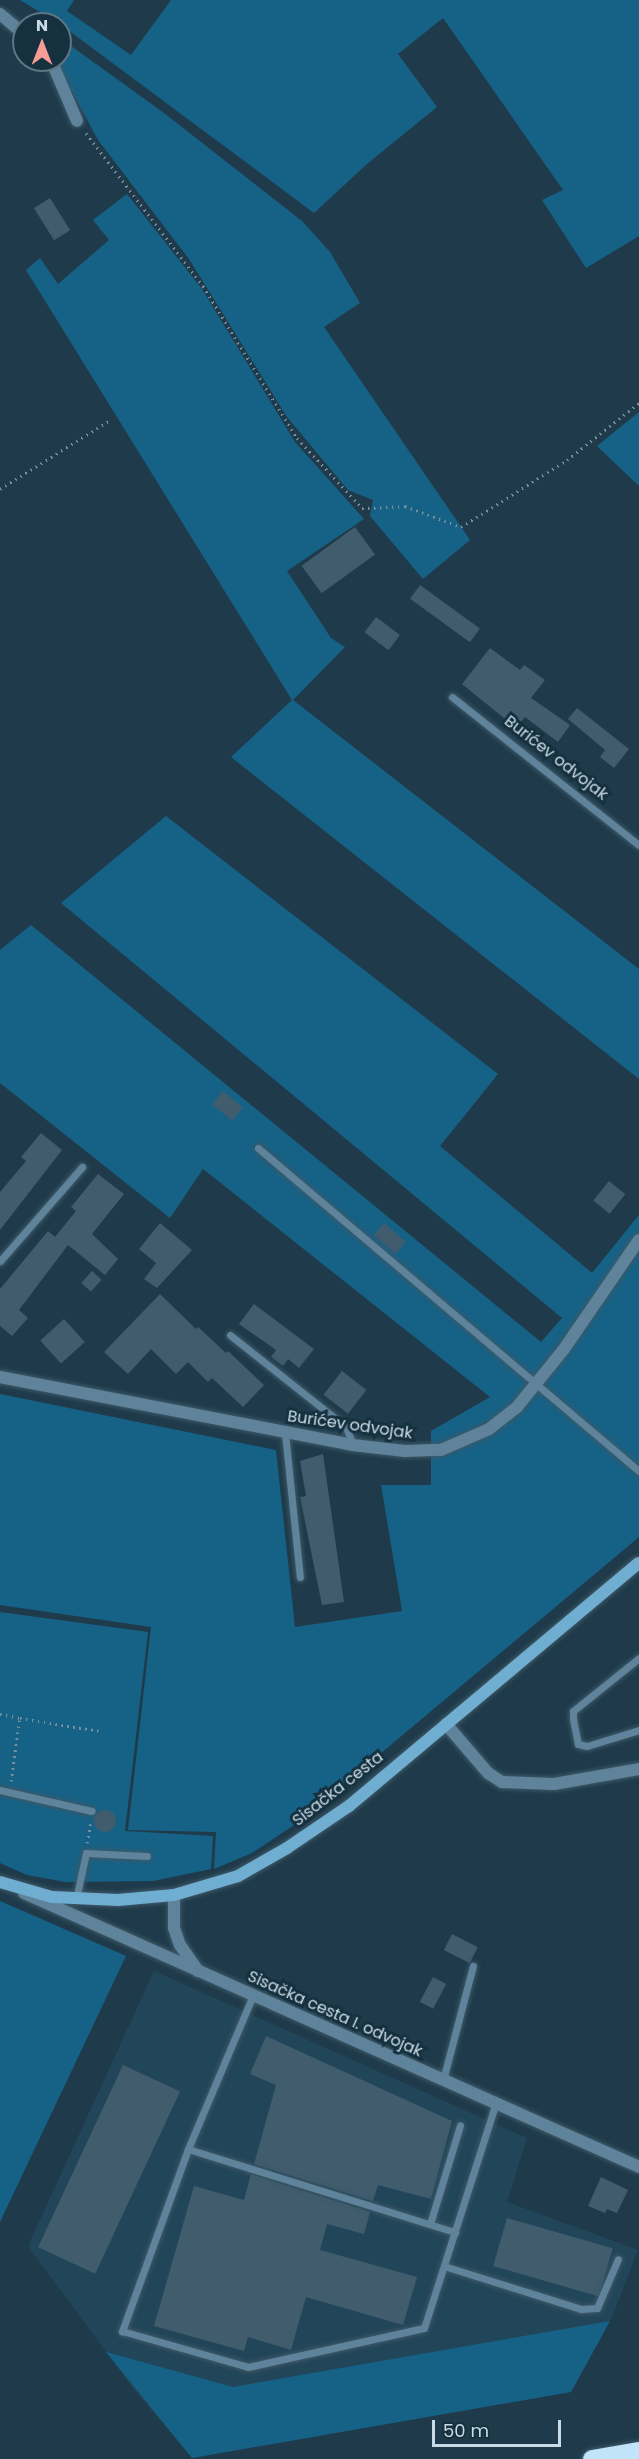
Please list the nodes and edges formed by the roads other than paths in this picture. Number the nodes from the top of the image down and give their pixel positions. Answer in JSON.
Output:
{"nodes":[{"id":1,"x":0,"y":14,"type":"edge"},
{"id":2,"x":12,"y":24,"type":"edge"},
{"id":3,"x":56,"y":72,"type":"edge"},
{"id":4,"x":78,"y":121,"type":"road end"},
{"id":5,"x":452,"y":697,"type":"dead end"},
{"id":6,"x":639,"y":844,"type":"edge"},
{"id":7,"x":258,"y":1148,"type":"dead end"},
{"id":8,"x":82,"y":1167,"type":"dead end"},
{"id":9,"x":639,"y":1240,"type":"edge"},
{"id":10,"x":0,"y":1261,"type":"edge"},
{"id":11,"x":230,"y":1335,"type":"dead end"},
{"id":12,"x":0,"y":1377,"type":"edge"},
{"id":13,"x":538,"y":1382,"type":"junction"},
{"id":14,"x":285,"y":1433,"type":"junction"},
{"id":15,"x":353,"y":1445,"type":"junction"},
{"id":16,"x":639,"y":1471,"type":"edge"},
{"id":17,"x":639,"y":1563,"type":"edge"},
{"id":18,"x":300,"y":1577,"type":"dead end"},
{"id":19,"x":639,"y":1658,"type":"edge"},
{"id":20,"x":446,"y":1724,"type":"junction"},
{"id":21,"x":639,"y":1730,"type":"edge"},
{"id":22,"x":639,"y":1769,"type":"edge"},
{"id":23,"x":0,"y":1790,"type":"edge"},
{"id":24,"x":92,"y":1811,"type":"road end"},
{"id":25,"x":147,"y":1856,"type":"dead end"},
{"id":26,"x":0,"y":1882,"type":"edge"},
{"id":27,"x":18,"y":1890,"type":"junction"},
{"id":28,"x":174,"y":1895,"type":"junction"},
{"id":29,"x":76,"y":1899,"type":"junction"},
{"id":30,"x":473,"y":1966,"type":"dead end"},
{"id":31,"x":198,"y":1971,"type":"junction"},
{"id":32,"x":253,"y":1995,"type":"junction"},
{"id":33,"x":443,"y":2080,"type":"junction"},
{"id":34,"x":496,"y":2103,"type":"junction"},
{"id":35,"x":459,"y":2125,"type":"dead end"},
{"id":36,"x":188,"y":2149,"type":"junction"},
{"id":37,"x":639,"y":2167,"type":"edge"},
{"id":38,"x":430,"y":2224,"type":"junction"},
{"id":39,"x":455,"y":2232,"type":"junction"},
{"id":40,"x":618,"y":2259,"type":"dead end"},
{"id":41,"x":444,"y":2266,"type":"junction"},
{"id":42,"x":639,"y":2451,"type":"edge"},
{"id":43,"x":592,"y":2459,"type":"edge"}],
"edges":[{"from":1,"to":2,"type":"street"},
{"from":3,"to":4,"type":"street"},
{"from":5,"to":6,"type":"lane","name":"Burićev odvojak"},
{"from":7,"to":13,"type":"lane"},
{"from":8,"to":10,"type":"lane"},
{"from":9,"to":13,"type":"street","name":"Burićev odvojak"},
{"from":11,"to":15,"type":"lane"},
{"from":12,"to":14,"type":"street","name":"Burićev odvojak"},
{"from":13,"to":15,"type":"street","name":"Burićev odvojak"},
{"from":13,"to":16,"type":"lane"},
{"from":14,"to":15,"type":"street","name":"Burićev odvojak"},
{"from":14,"to":18,"type":"lane"},
{"from":17,"to":20,"type":"main road","name":"Sisačka cesta"},
{"from":19,"to":21,"type":"lane"},
{"from":20,"to":22,"type":"street"},
{"from":20,"to":28,"type":"main road","name":"Sisačka cesta"},
{"from":23,"to":24,"type":"lane"},
{"from":25,"to":29,"type":"lane"},
{"from":26,"to":27,"type":"main road","name":"Sisačka cesta"},
{"from":27,"to":29,"type":"main road","name":"Sisačka cesta"},
{"from":27,"to":31,"type":"street","name":"Sisačka cesta I. odvojak"},
{"from":28,"to":29,"type":"main road","name":"Sisačka cesta"},
{"from":28,"to":31,"type":"street"},
{"from":30,"to":33,"type":"lane"},
{"from":31,"to":32,"type":"street","name":"Sisačka cesta I. odvojak"},
{"from":32,"to":33,"type":"street","name":"Sisačka cesta I. odvojak"},
{"from":32,"to":36,"type":"lane"},
{"from":33,"to":34,"type":"street","name":"Sisačka cesta I. odvojak"},
{"from":34,"to":37,"type":"street","name":"Sisačka cesta I. odvojak"},
{"from":34,"to":39,"type":"lane"},
{"from":35,"to":38,"type":"lane"},
{"from":36,"to":38,"type":"lane"},
{"from":36,"to":41,"type":"lane"},
{"from":38,"to":39,"type":"lane"},
{"from":39,"to":41,"type":"lane"},
{"from":40,"to":41,"type":"lane"},
{"from":42,"to":43,"type":"highway"}]}
